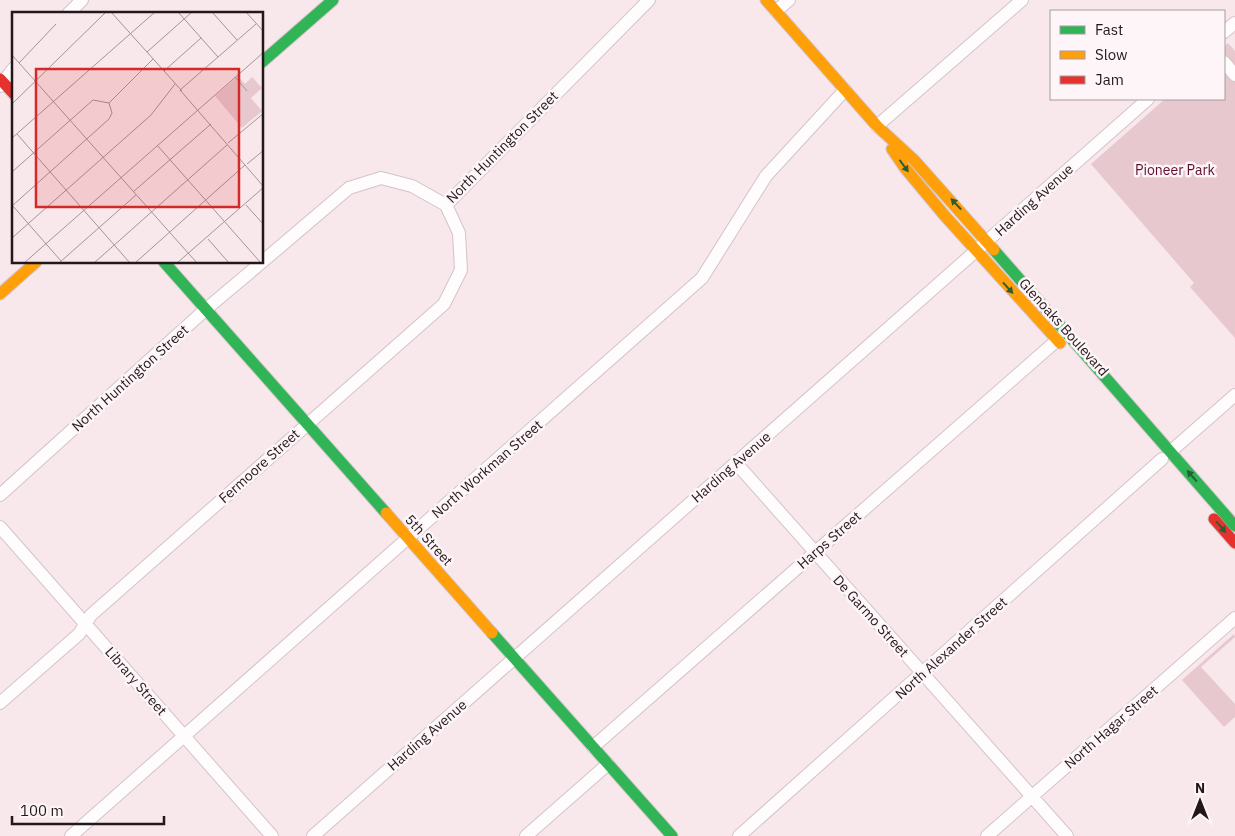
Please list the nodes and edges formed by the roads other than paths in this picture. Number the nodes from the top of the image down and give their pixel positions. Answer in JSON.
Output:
{"nodes":[{"id":1,"x":82,"y":0,"type":"edge"},
{"id":2,"x":333,"y":0,"type":"edge"},
{"id":3,"x":649,"y":0,"type":"edge"},
{"id":4,"x":766,"y":0,"type":"edge"},
{"id":5,"x":789,"y":0,"type":"edge"},
{"id":6,"x":1022,"y":0,"type":"edge"},
{"id":7,"x":776,"y":11,"type":"junction"},
{"id":8,"x":70,"y":12,"type":"edge"},
{"id":9,"x":1235,"y":23,"type":"edge"},
{"id":10,"x":1225,"y":31,"type":"edge"},
{"id":11,"x":264,"y":60,"type":"edge"},
{"id":12,"x":1225,"y":63,"type":"edge"},
{"id":13,"x":12,"y":70,"type":"edge"},
{"id":14,"x":1235,"y":75,"type":"edge"},
{"id":15,"x":1,"y":82,"type":"edge"},
{"id":16,"x":845,"y":90,"type":"junction"},
{"id":17,"x":12,"y":92,"type":"edge"},
{"id":18,"x":1147,"y":100,"type":"edge"},
{"id":19,"x":877,"y":126,"type":"junction"},
{"id":20,"x":446,"y":205,"type":"junction"},
{"id":21,"x":988,"y":241,"type":"junction"},
{"id":22,"x":976,"y":252,"type":"junction"},
{"id":23,"x":264,"y":260,"type":"edge"},
{"id":24,"x":34,"y":264,"type":"edge"},
{"id":25,"x":166,"y":264,"type":"edge"},
{"id":26,"x":260,"y":264,"type":"edge"},
{"id":27,"x":0,"y":294,"type":"edge"},
{"id":28,"x":205,"y":310,"type":"junction"},
{"id":29,"x":1061,"y":336,"type":"junction"},
{"id":30,"x":1235,"y":395,"type":"edge"},
{"id":31,"x":306,"y":424,"type":"junction"},
{"id":32,"x":1166,"y":456,"type":"junction"},
{"id":33,"x":736,"y":463,"type":"junction"},
{"id":34,"x":0,"y":495,"type":"edge"},
{"id":35,"x":1235,"y":526,"type":"edge"},
{"id":36,"x":0,"y":527,"type":"edge"},
{"id":37,"x":408,"y":538,"type":"junction"},
{"id":38,"x":1235,"y":543,"type":"edge"},
{"id":39,"x":815,"y":553,"type":"junction"},
{"id":40,"x":1235,"y":618,"type":"edge"},
{"id":41,"x":85,"y":624,"type":"junction"},
{"id":42,"x":514,"y":658,"type":"junction"},
{"id":43,"x":923,"y":674,"type":"junction"},
{"id":44,"x":0,"y":703,"type":"edge"},
{"id":45,"x":184,"y":736,"type":"junction"},
{"id":46,"x":593,"y":747,"type":"junction"},
{"id":47,"x":608,"y":764,"type":"junction"},
{"id":48,"x":1032,"y":797,"type":"junction"},
{"id":49,"x":71,"y":836,"type":"edge"},
{"id":50,"x":272,"y":836,"type":"edge"},
{"id":51,"x":313,"y":836,"type":"edge"},
{"id":52,"x":526,"y":836,"type":"edge"},
{"id":53,"x":672,"y":836,"type":"edge"},
{"id":54,"x":739,"y":836,"type":"edge"},
{"id":55,"x":987,"y":836,"type":"edge"},
{"id":56,"x":1067,"y":836,"type":"edge"}],
"edges":[{"from":1,"to":8,"type":"street"},
{"from":2,"to":11,"type":"main road"},
{"from":3,"to":20,"type":"street","name":"North Huntington Street"},
{"from":4,"to":7,"type":"main road","name":"Glenoaks Boulevard"},
{"from":5,"to":7,"type":"street"},
{"from":6,"to":19,"type":"street"},
{"from":7,"to":16,"type":"main road","name":"Glenoaks Boulevard"},
{"from":9,"to":10,"type":"street"},
{"from":12,"to":14,"type":"street"},
{"from":13,"to":15,"type":"street"},
{"from":15,"to":17,"type":"main road"},
{"from":16,"to":19,"type":"main road","name":"Glenoaks Boulevard"},
{"from":16,"to":37,"type":"street","name":"North Workman Street"},
{"from":18,"to":21,"type":"street","name":"Harding Avenue"},
{"from":21,"to":19,"type":"main road","name":"Glenoaks Boulevard","one_way":true},
{"from":19,"to":22,"type":"main road","name":"Glenoaks Boulevard","one_way":true},
{"from":20,"to":23,"type":"street","name":"North Huntington Street"},
{"from":20,"to":31,"type":"street","name":"Fermoore Street"},
{"from":21,"to":22,"type":"street","name":"Harding Avenue"},
{"from":21,"to":29,"type":"main road","name":"Glenoaks Boulevard"},
{"from":22,"to":29,"type":"main road","name":"Glenoaks Boulevard","one_way":true},
{"from":22,"to":33,"type":"street","name":"Harding Avenue"},
{"from":24,"to":27,"type":"main road"},
{"from":25,"to":28,"type":"main road","name":"5th Street"},
{"from":26,"to":28,"type":"street","name":"North Huntington Street"},
{"from":28,"to":31,"type":"main road","name":"5th Street"},
{"from":28,"to":34,"type":"street","name":"North Huntington Street"},
{"from":29,"to":32,"type":"main road","name":"Glenoaks Boulevard"},
{"from":29,"to":39,"type":"street","name":"Harps Street"},
{"from":30,"to":32,"type":"street","name":"North Alexander Street"},
{"from":31,"to":37,"type":"main road","name":"5th Street"},
{"from":31,"to":41,"type":"street","name":"Fermoore Street"},
{"from":35,"to":32,"type":"main road","name":"Glenoaks Boulevard","one_way":true},
{"from":32,"to":38,"type":"main road","name":"Glenoaks Boulevard","one_way":true},
{"from":32,"to":43,"type":"street","name":"North Alexander Street"},
{"from":33,"to":39,"type":"street","name":"De Garmo Street"},
{"from":33,"to":42,"type":"street","name":"Harding Avenue"},
{"from":36,"to":41,"type":"street","name":"Library Street"},
{"from":37,"to":42,"type":"main road","name":"5th Street"},
{"from":37,"to":45,"type":"street","name":"North Workman Street"},
{"from":39,"to":43,"type":"street","name":"De Garmo Street"},
{"from":39,"to":46,"type":"street","name":"Harps Street"},
{"from":40,"to":48,"type":"street","name":"North Hagar Street"},
{"from":41,"to":44,"type":"street","name":"Fermoore Street"},
{"from":41,"to":45,"type":"street","name":"Library Street"},
{"from":42,"to":46,"type":"main road","name":"5th Street"},
{"from":42,"to":51,"type":"street","name":"Harding Avenue"},
{"from":43,"to":48,"type":"street","name":"De Garmo Street"},
{"from":43,"to":54,"type":"street","name":"North Alexander Street"},
{"from":45,"to":49,"type":"street","name":"North Workman Street"},
{"from":45,"to":50,"type":"street","name":"Library Street"},
{"from":46,"to":47,"type":"main road","name":"5th Street"},
{"from":47,"to":52,"type":"street"},
{"from":47,"to":53,"type":"main road","name":"5th Street"},
{"from":48,"to":55,"type":"street","name":"North Hagar Street"},
{"from":48,"to":56,"type":"street","name":"De Garmo Street"}]}
